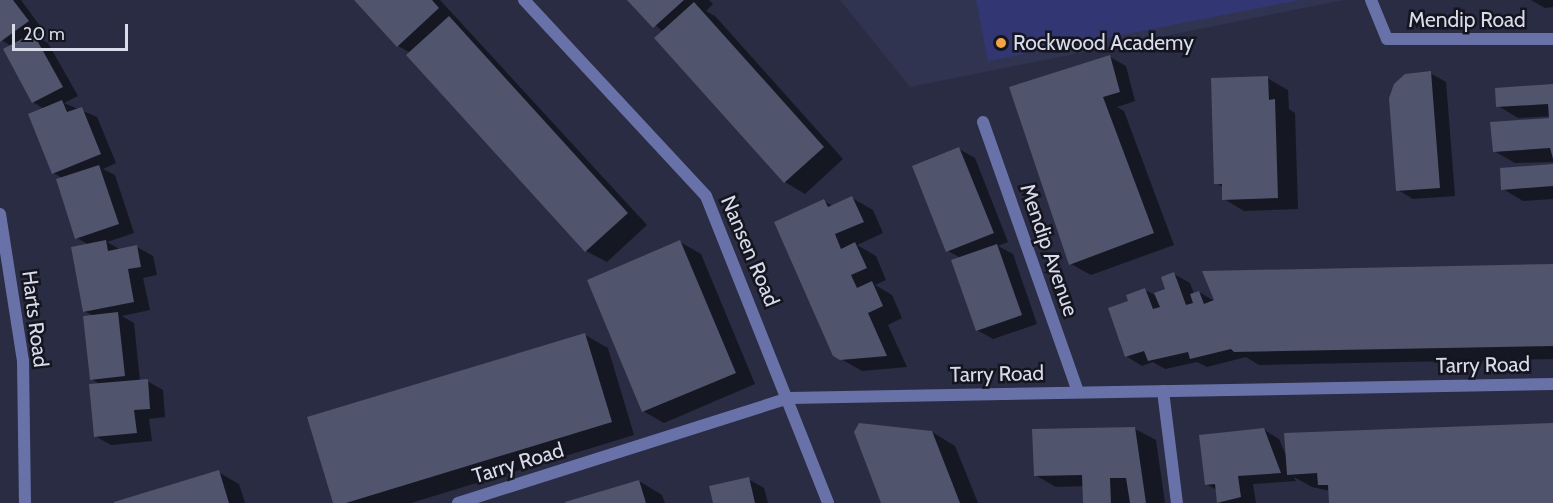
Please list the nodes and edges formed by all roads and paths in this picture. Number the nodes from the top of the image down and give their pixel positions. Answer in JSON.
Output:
{"nodes":[{"id":1,"x":524,"y":0,"type":"edge"},
{"id":2,"x":1371,"y":0,"type":"edge"},
{"id":3,"x":1553,"y":39,"type":"edge"},
{"id":4,"x":983,"y":122,"type":"dead end"},
{"id":5,"x":0,"y":214,"type":"edge"},
{"id":6,"x":1553,"y":384,"type":"edge"},
{"id":7,"x":1163,"y":391,"type":"junction"},
{"id":8,"x":1078,"y":392,"type":"junction"},
{"id":9,"x":789,"y":399,"type":"junction"},
{"id":10,"x":26,"y":503,"type":"edge"},
{"id":11,"x":458,"y":503,"type":"edge"},
{"id":12,"x":828,"y":503,"type":"edge"},
{"id":13,"x":1177,"y":503,"type":"edge"}],
"edges":[{"from":1,"to":9,"type":"street","name":"Nansen Road"},
{"from":2,"to":3,"type":"street","name":"Mendip Road"},
{"from":4,"to":8,"type":"street","name":"Mendip Avenue"},
{"from":5,"to":10,"type":"street","name":"Harts Road"},
{"from":6,"to":7,"type":"street","name":"Tarry Road"},
{"from":7,"to":8,"type":"street","name":"Tarry Road"},
{"from":7,"to":13,"type":"street"},
{"from":8,"to":9,"type":"street","name":"Tarry Road"},
{"from":9,"to":11,"type":"street","name":"Tarry Road"},
{"from":9,"to":12,"type":"street","name":"Nansen Road"}]}
